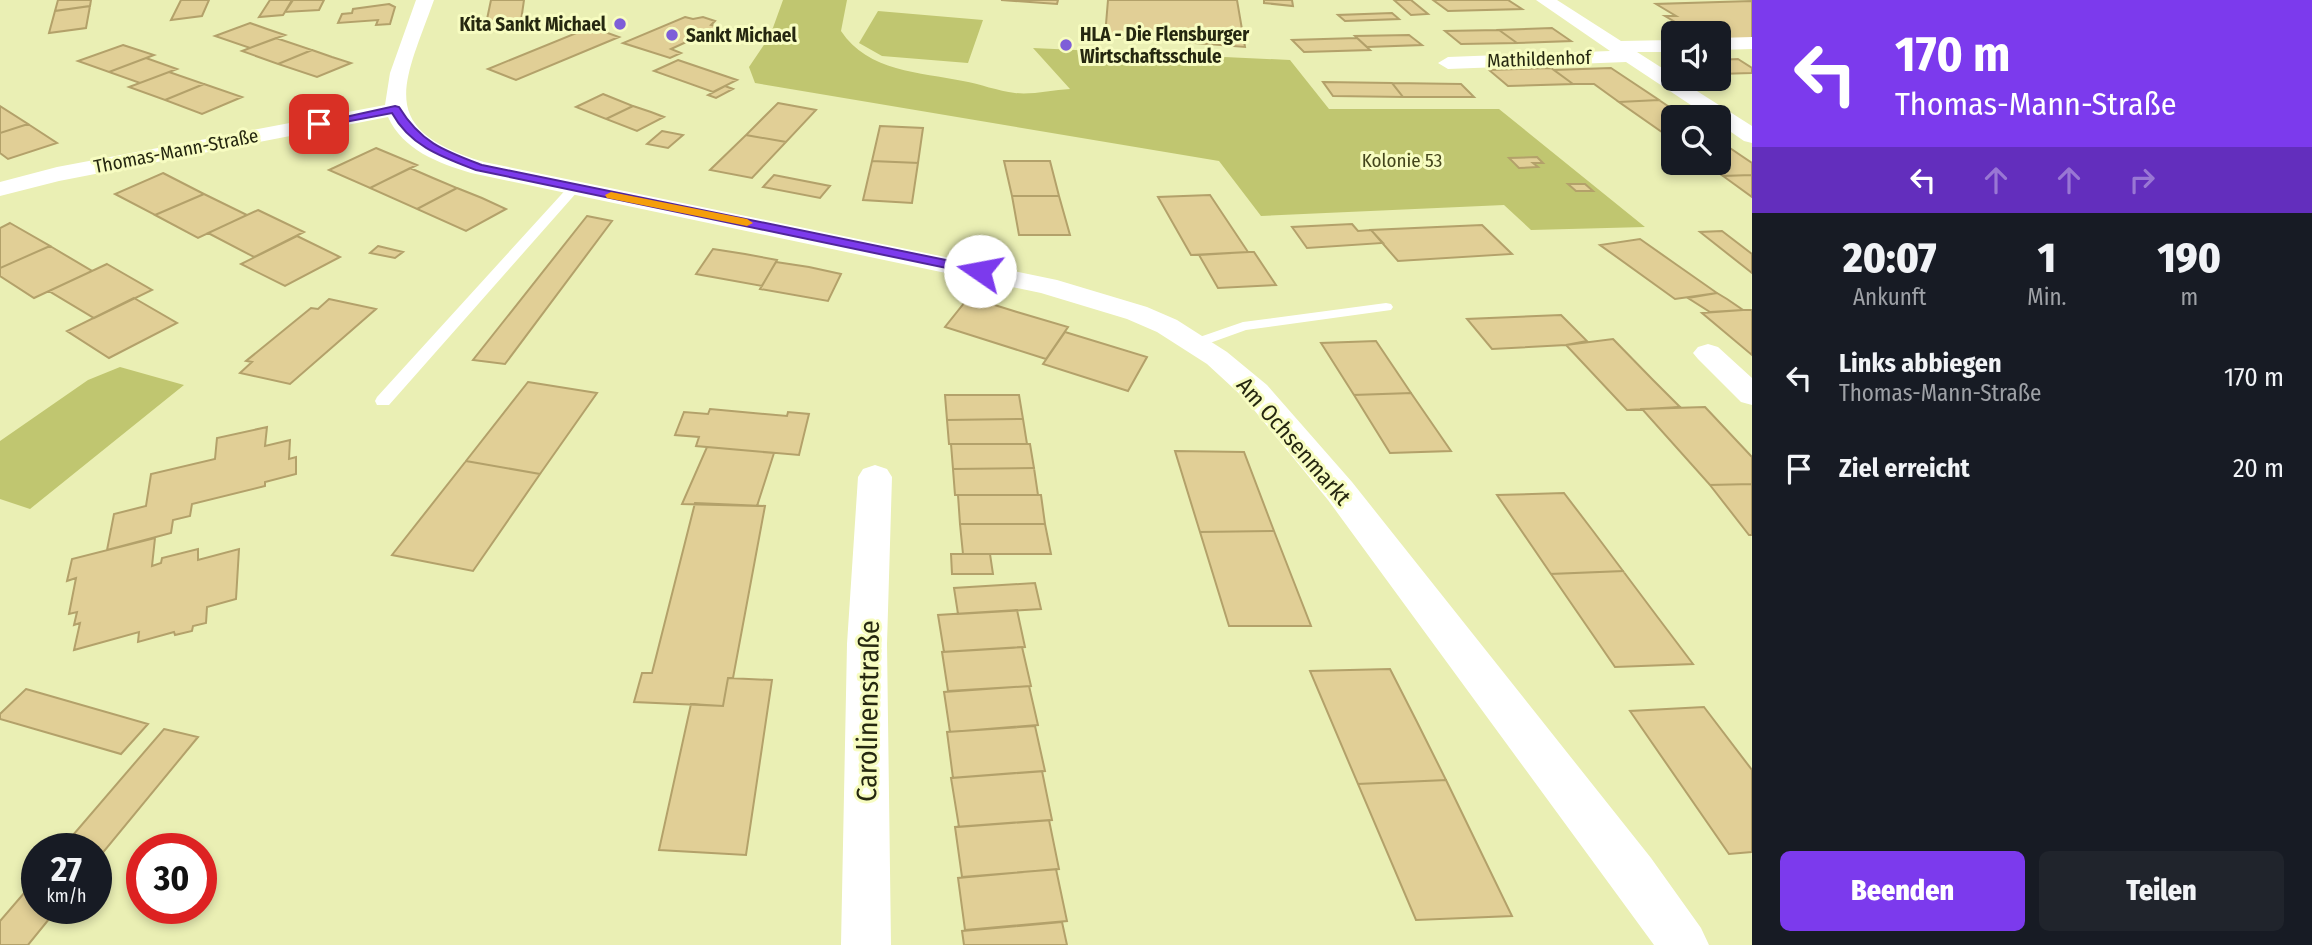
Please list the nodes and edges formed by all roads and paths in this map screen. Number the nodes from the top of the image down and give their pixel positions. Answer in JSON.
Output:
{"nodes":[{"id":1,"x":425,"y":0,"type":"edge"},
{"id":2,"x":1545,"y":0,"type":"edge"},
{"id":3,"x":1731,"y":44,"type":"edge"},
{"id":4,"x":1752,"y":44,"type":"edge"},
{"id":5,"x":1661,"y":47,"type":"edge"},
{"id":6,"x":1624,"y":51,"type":"junction"},
{"id":7,"x":1448,"y":63,"type":"dead end"},
{"id":8,"x":395,"y":109,"type":"junction"},
{"id":9,"x":1752,"y":136,"type":"edge"},
{"id":10,"x":574,"y":188,"type":"junction"},
{"id":11,"x":0,"y":189,"type":"edge"},
{"id":12,"x":1386,"y":306,"type":"dead end"},
{"id":13,"x":1196,"y":343,"type":"junction"},
{"id":14,"x":1708,"y":353,"type":"dead end"},
{"id":15,"x":1752,"y":395,"type":"edge"},
{"id":16,"x":383,"y":401,"type":"dead end"},
{"id":17,"x":875,"y":477,"type":"dead end"},
{"id":18,"x":866,"y":945,"type":"edge"},
{"id":19,"x":1684,"y":945,"type":"edge"}],
"edges":[{"from":1,"to":8,"type":"street"},
{"from":2,"to":6,"type":"street"},
{"from":3,"to":4,"type":"street"},
{"from":5,"to":6,"type":"street","name":"Mathildenhof"},
{"from":6,"to":7,"type":"street","name":"Mathildenhof"},
{"from":6,"to":9,"type":"street"},
{"from":8,"to":10,"type":"street","name":"Am Ochsenmarkt"},
{"from":8,"to":11,"type":"street","name":"Thomas-Mann-Straße"},
{"from":10,"to":13,"type":"street","name":"Am Ochsenmarkt"},
{"from":10,"to":16,"type":"lane"},
{"from":12,"to":13,"type":"lane"},
{"from":13,"to":19,"type":"street","name":"Am Ochsenmarkt"},
{"from":14,"to":15,"type":"street"},
{"from":17,"to":18,"type":"street","name":"Carolinenstraße"}]}
